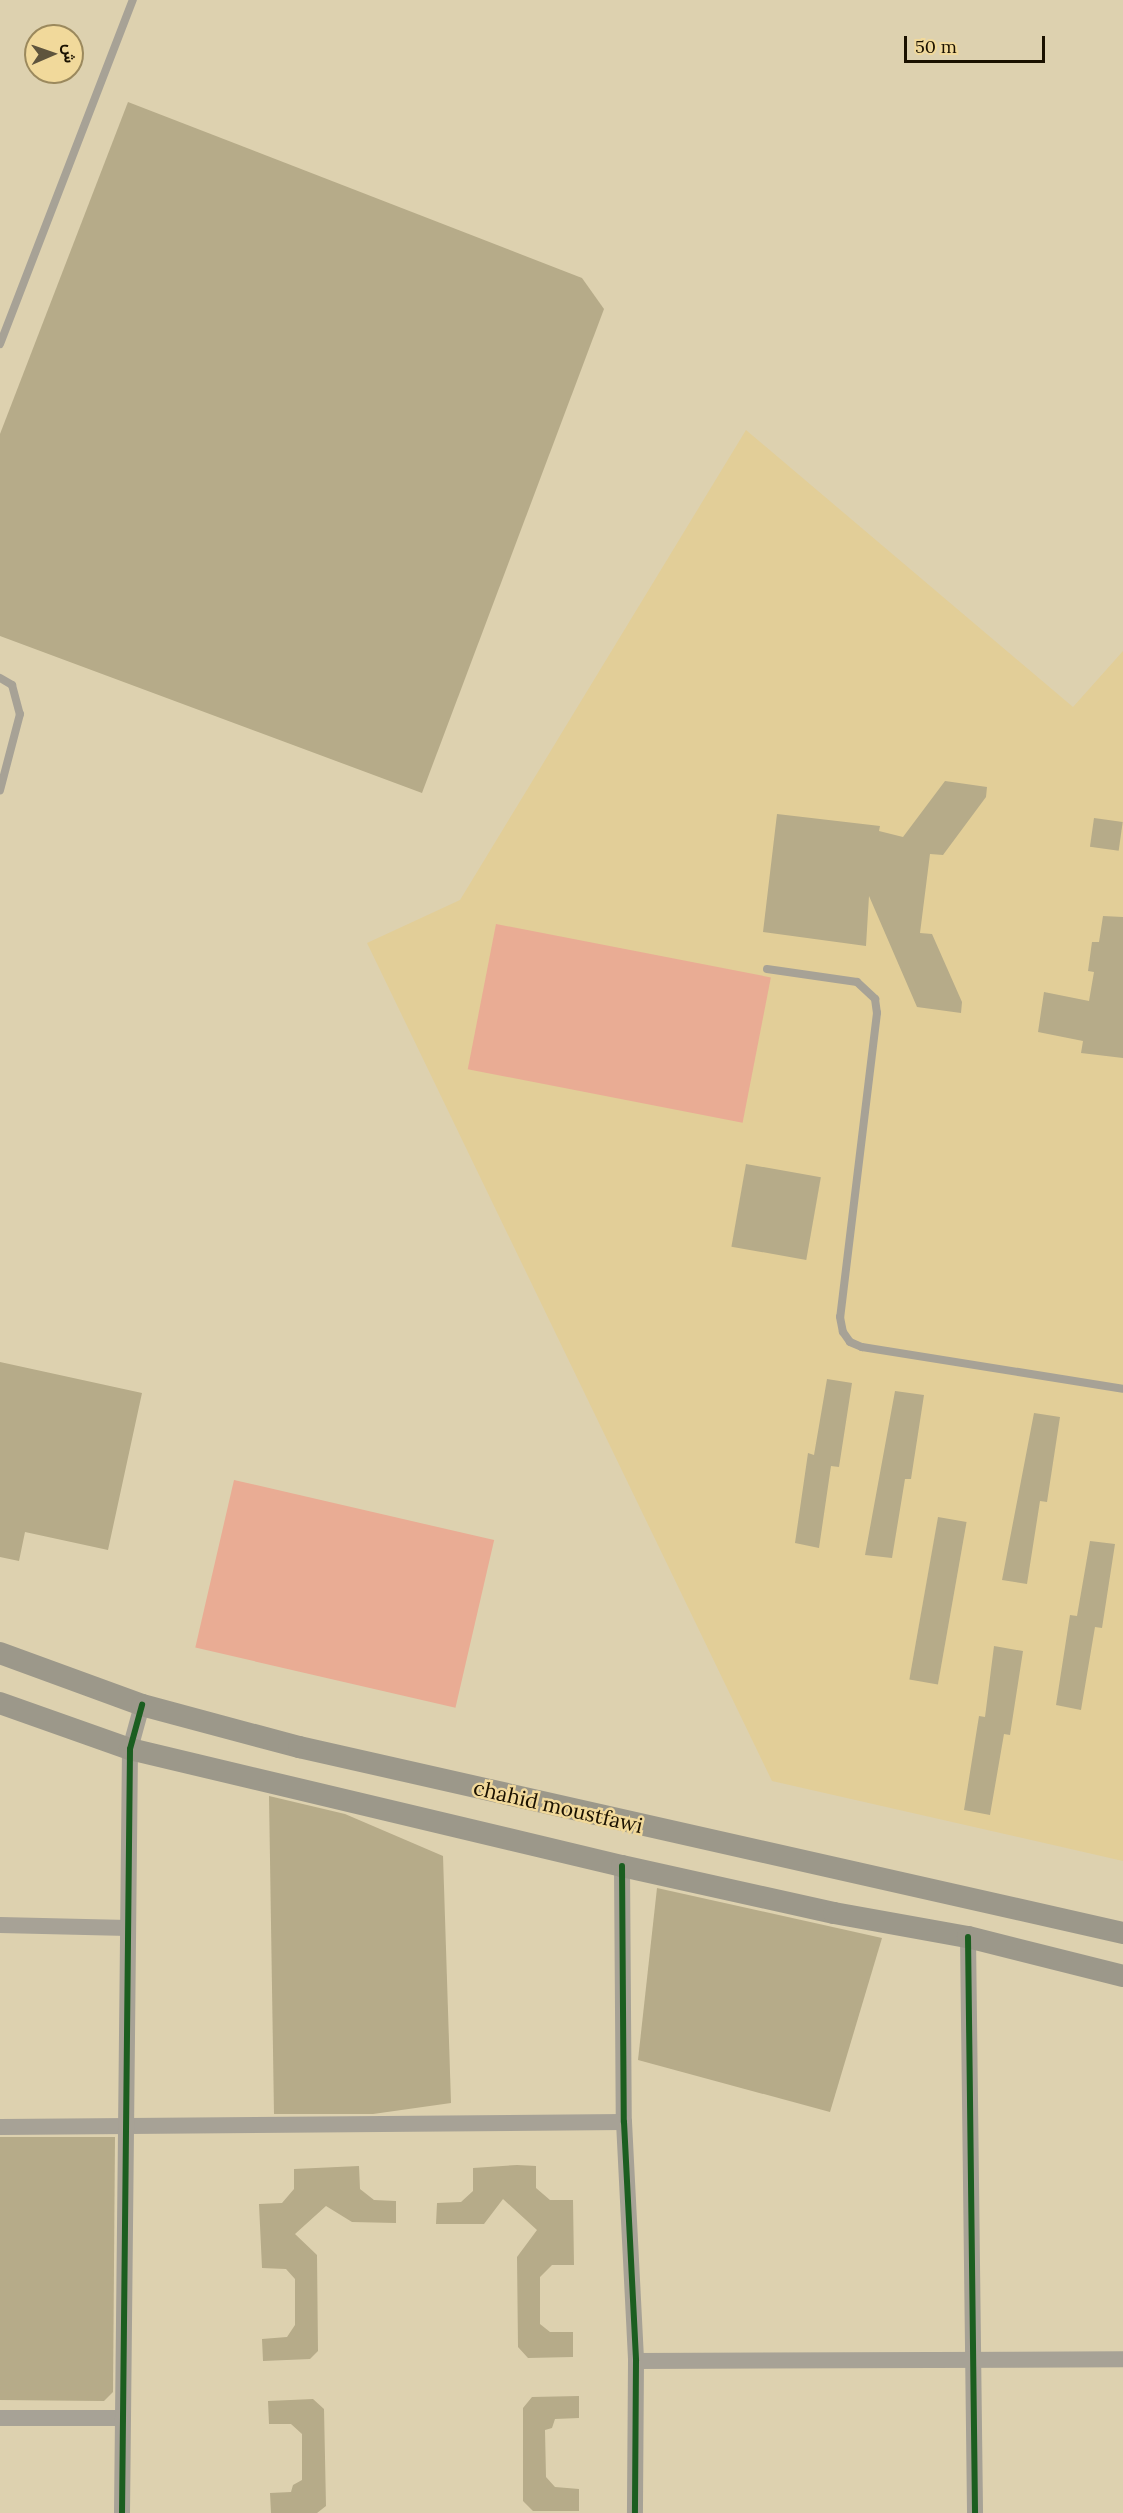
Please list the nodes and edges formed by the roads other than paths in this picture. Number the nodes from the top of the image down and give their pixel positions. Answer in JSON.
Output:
{"nodes":[{"id":1,"x":133,"y":0,"type":"edge"},
{"id":2,"x":0,"y":344,"type":"edge"},
{"id":3,"x":0,"y":678,"type":"edge"},
{"id":4,"x":0,"y":790,"type":"edge"},
{"id":5,"x":768,"y":969,"type":"dead end"},
{"id":6,"x":1123,"y":1389,"type":"edge"},
{"id":7,"x":0,"y":1653,"type":"edge"},
{"id":8,"x":0,"y":1703,"type":"edge"},
{"id":9,"x":142,"y":1705,"type":"junction"},
{"id":10,"x":130,"y":1749,"type":"junction"},
{"id":11,"x":622,"y":1866,"type":"junction"},
{"id":12,"x":0,"y":1925,"type":"edge"},
{"id":13,"x":128,"y":1928,"type":"junction"},
{"id":14,"x":1123,"y":1933,"type":"edge"},
{"id":15,"x":968,"y":1937,"type":"junction"},
{"id":16,"x":1123,"y":1976,"type":"edge"},
{"id":17,"x":624,"y":2122,"type":"junction"},
{"id":18,"x":0,"y":2127,"type":"edge"},
{"id":19,"x":125,"y":2129,"type":"junction"},
{"id":20,"x":973,"y":2359,"type":"junction"},
{"id":21,"x":1123,"y":2359,"type":"edge"},
{"id":22,"x":636,"y":2361,"type":"junction"},
{"id":23,"x":0,"y":2418,"type":"edge"},
{"id":24,"x":122,"y":2418,"type":"junction"},
{"id":25,"x":122,"y":2513,"type":"edge"},
{"id":26,"x":635,"y":2513,"type":"edge"},
{"id":27,"x":975,"y":2513,"type":"edge"}],
"edges":[{"from":1,"to":2,"type":"lane"},
{"from":3,"to":4,"type":"lane"},
{"from":5,"to":6,"type":"lane"},
{"from":7,"to":9,"type":"main road","name":"chahid moustfawi"},
{"from":8,"to":10,"type":"main road","name":"chahid moustfawi"},
{"from":9,"to":10,"type":"street"},
{"from":9,"to":14,"type":"main road","name":"chahid moustfawi"},
{"from":10,"to":11,"type":"main road","name":"chahid moustfawi"},
{"from":10,"to":13,"type":"street"},
{"from":11,"to":15,"type":"main road","name":"chahid moustfawi"},
{"from":11,"to":17,"type":"street"},
{"from":12,"to":13,"type":"street"},
{"from":13,"to":19,"type":"street"},
{"from":15,"to":16,"type":"main road","name":"chahid moustfawi"},
{"from":15,"to":20,"type":"street"},
{"from":17,"to":19,"type":"street"},
{"from":17,"to":22,"type":"street"},
{"from":18,"to":19,"type":"street"},
{"from":19,"to":24,"type":"street"},
{"from":20,"to":21,"type":"street"},
{"from":20,"to":22,"type":"street"},
{"from":20,"to":27,"type":"street"},
{"from":22,"to":26,"type":"street"},
{"from":23,"to":24,"type":"street"},
{"from":24,"to":25,"type":"street"}]}
